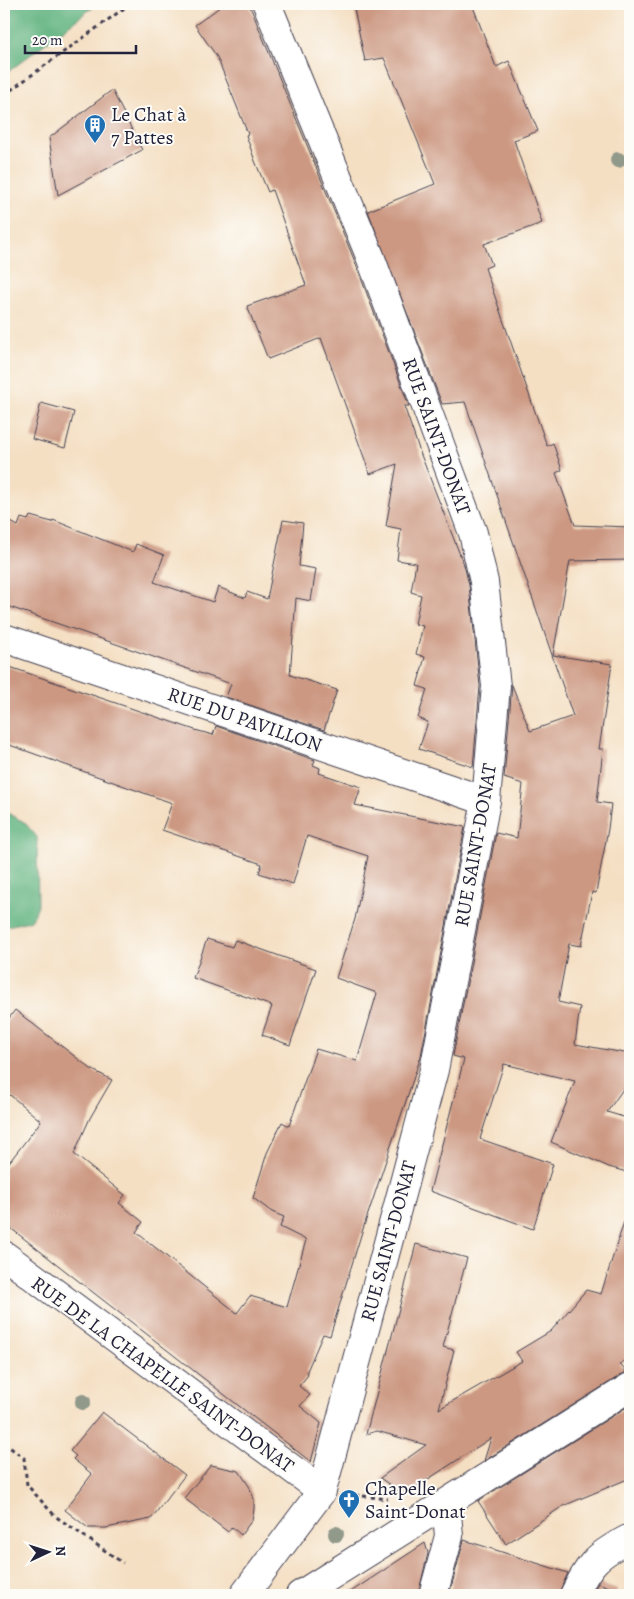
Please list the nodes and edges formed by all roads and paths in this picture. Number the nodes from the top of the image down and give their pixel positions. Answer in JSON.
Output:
{"nodes":[{"id":1,"x":130,"y":4,"type":"edge"},
{"id":2,"x":267,"y":4,"type":"edge"},
{"id":3,"x":4,"y":95,"type":"edge"},
{"id":4,"x":4,"y":638,"type":"edge"},
{"id":5,"x":486,"y":801,"type":"junction"},
{"id":6,"x":4,"y":1256,"type":"edge"},
{"id":7,"x":630,"y":1387,"type":"edge"},
{"id":8,"x":4,"y":1443,"type":"edge"},
{"id":9,"x":322,"y":1491,"type":"junction"},
{"id":10,"x":398,"y":1500,"type":"dead end"},
{"id":11,"x":446,"y":1503,"type":"junction"},
{"id":12,"x":630,"y":1538,"type":"edge"},
{"id":13,"x":123,"y":1563,"type":"dead end"},
{"id":14,"x":244,"y":1595,"type":"edge"},
{"id":15,"x":300,"y":1595,"type":"edge"},
{"id":16,"x":433,"y":1595,"type":"edge"},
{"id":17,"x":574,"y":1595,"type":"edge"}],
"edges":[{"from":1,"to":3,"type":"path"},
{"from":2,"to":5,"type":"street","name":"RUE SAINT-DONAT"},
{"from":4,"to":5,"type":"street","name":"RUE DU PAVILLON"},
{"from":5,"to":9,"type":"street","name":"RUE SAINT-DONAT"},
{"from":6,"to":9,"type":"street","name":"RUE DE LA CHAPELLE SAINT-DONAT"},
{"from":7,"to":11,"type":"street"},
{"from":8,"to":13,"type":"path"},
{"from":9,"to":10,"type":"path"},
{"from":9,"to":14,"type":"street","name":"RUE SAINT-DONAT"},
{"from":11,"to":15,"type":"street"},
{"from":11,"to":16,"type":"street"},
{"from":12,"to":17,"type":"street"}]}
